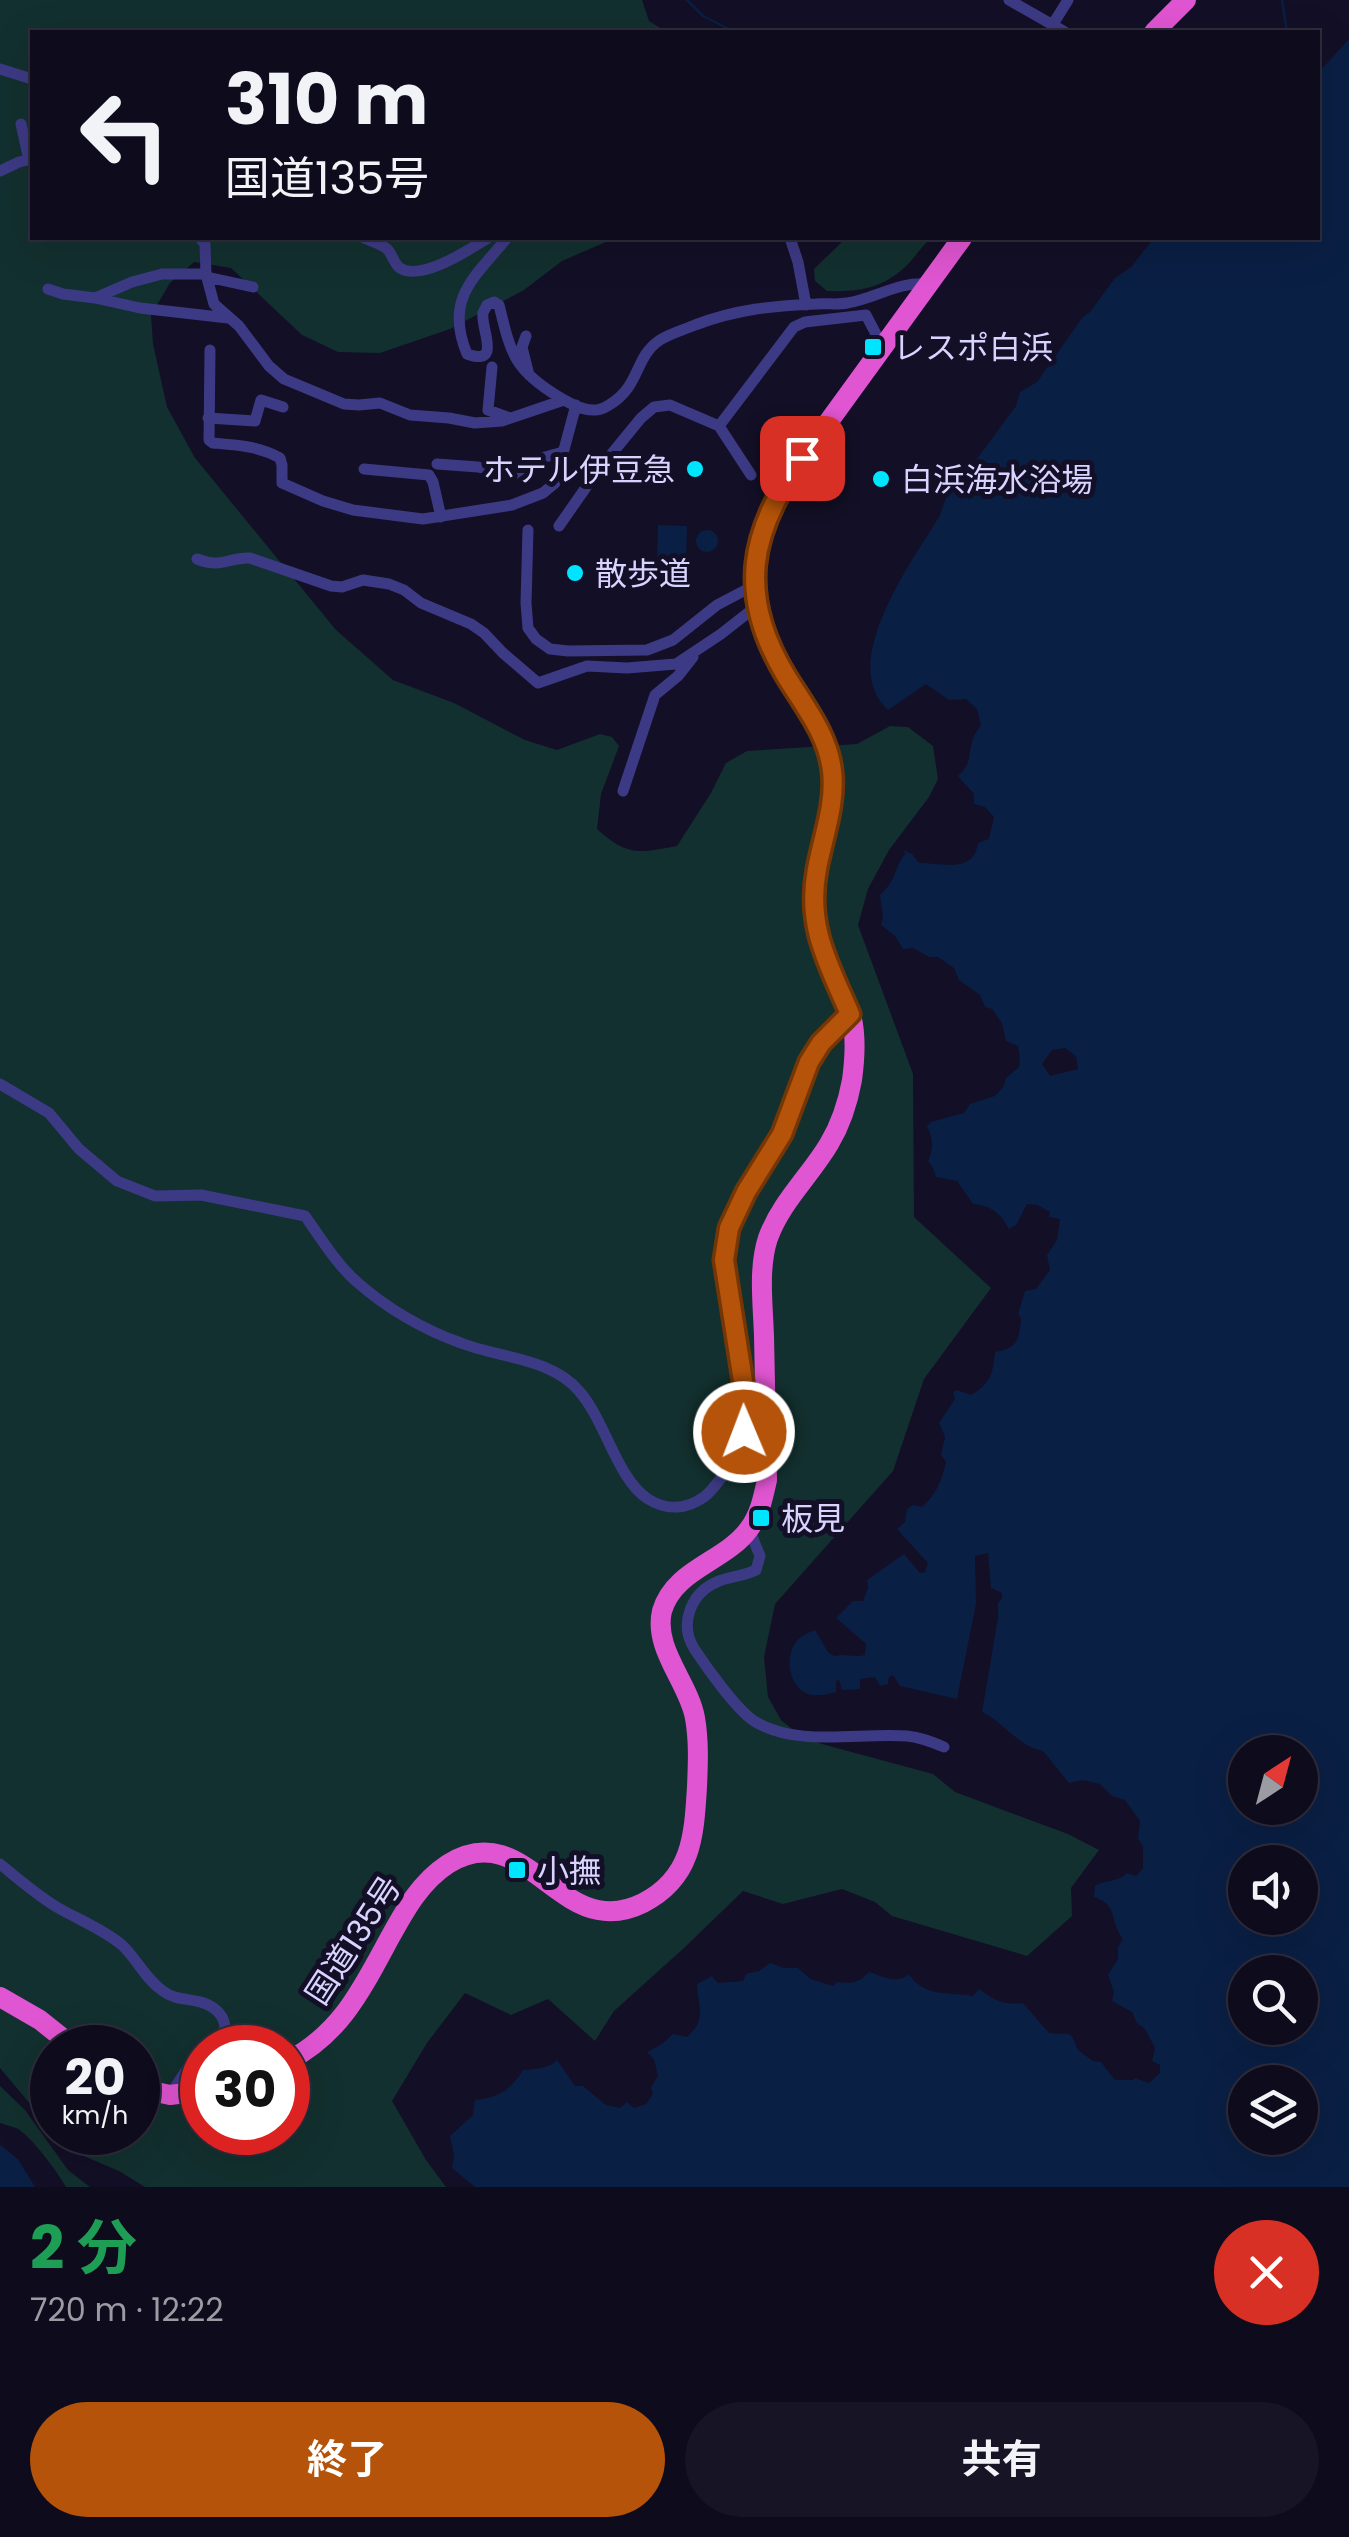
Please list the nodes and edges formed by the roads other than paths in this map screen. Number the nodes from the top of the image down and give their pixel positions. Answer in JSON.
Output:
{"nodes":[{"id":1,"x":1010,"y":0,"type":"edge"},
{"id":2,"x":1068,"y":0,"type":"edge"},
{"id":3,"x":1186,"y":0,"type":"edge"},
{"id":4,"x":1053,"y":24,"type":"junction"},
{"id":5,"x":1063,"y":30,"type":"edge"},
{"id":6,"x":1156,"y":30,"type":"edge"},
{"id":7,"x":0,"y":70,"type":"edge"},
{"id":8,"x":30,"y":78,"type":"edge"},
{"id":9,"x":21,"y":124,"type":"dead end"},
{"id":10,"x":30,"y":156,"type":"edge"},
{"id":11,"x":30,"y":159,"type":"edge"},
{"id":12,"x":0,"y":171,"type":"edge"},
{"id":13,"x":202,"y":240,"type":"edge"},
{"id":14,"x":368,"y":240,"type":"edge"},
{"id":15,"x":505,"y":240,"type":"edge"},
{"id":16,"x":791,"y":240,"type":"edge"},
{"id":17,"x":961,"y":240,"type":"edge"},
{"id":18,"x":472,"y":242,"type":"edge"},
{"id":19,"x":207,"y":276,"type":"junction"},
{"id":20,"x":928,"y":284,"type":"junction"},
{"id":21,"x":253,"y":287,"type":"dead end"},
{"id":22,"x":48,"y":289,"type":"dead end"},
{"id":23,"x":95,"y":298,"type":"junction"},
{"id":24,"x":806,"y":304,"type":"junction"},
{"id":25,"x":228,"y":318,"type":"junction"},
{"id":26,"x":526,"y":336,"type":"dead end"},
{"id":27,"x":885,"y":343,"type":"junction"},
{"id":28,"x":210,"y":350,"type":"dead end"},
{"id":29,"x":492,"y":368,"type":"dead end"},
{"id":30,"x":530,"y":376,"type":"junction"},
{"id":31,"x":570,"y":403,"type":"junction"},
{"id":32,"x":282,"y":407,"type":"dead end"},
{"id":33,"x":208,"y":418,"type":"junction"},
{"id":34,"x":510,"y":418,"type":"junction"},
{"id":35,"x":719,"y":426,"type":"junction"},
{"id":36,"x":562,"y":452,"type":"junction"},
{"id":37,"x":437,"y":464,"type":"dead end"},
{"id":38,"x":364,"y":469,"type":"dead end"},
{"id":39,"x":751,"y":475,"type":"dead end"},
{"id":40,"x":441,"y":517,"type":"junction"},
{"id":41,"x":559,"y":526,"type":"dead end"},
{"id":42,"x":528,"y":530,"type":"dead end"},
{"id":43,"x":197,"y":560,"type":"dead end"},
{"id":44,"x":756,"y":595,"type":"junction"},
{"id":45,"x":696,"y":652,"type":"junction"},
{"id":46,"x":623,"y":791,"type":"dead end"},
{"id":47,"x":850,"y":1014,"type":"junction"},
{"id":48,"x":0,"y":1084,"type":"edge"},
{"id":49,"x":749,"y":1529,"type":"junction"},
{"id":50,"x":944,"y":1747,"type":"dead end"},
{"id":51,"x":0,"y":1864,"type":"edge"},
{"id":52,"x":0,"y":1997,"type":"edge"},
{"id":53,"x":46,"y":2025,"type":"edge"},
{"id":54,"x":224,"y":2025,"type":"edge"},
{"id":55,"x":310,"y":2047,"type":"edge"},
{"id":56,"x":180,"y":2078,"type":"edge"},
{"id":57,"x":160,"y":2094,"type":"edge"},
{"id":58,"x":180,"y":2094,"type":"edge"},
{"id":59,"x":170,"y":2096,"type":"junction"}],
"edges":[{"from":1,"to":4,"type":"street"},
{"from":2,"to":4,"type":"street"},
{"from":3,"to":6,"type":"highway"},
{"from":4,"to":5,"type":"street"},
{"from":7,"to":8,"type":"street"},
{"from":9,"to":10,"type":"street"},
{"from":11,"to":12,"type":"street"},
{"from":13,"to":19,"type":"street"},
{"from":14,"to":18,"type":"street"},
{"from":15,"to":30,"type":"street"},
{"from":16,"to":24,"type":"street"},
{"from":17,"to":20,"type":"highway"},
{"from":19,"to":21,"type":"street"},
{"from":19,"to":23,"type":"street"},
{"from":19,"to":25,"type":"street"},
{"from":20,"to":24,"type":"street"},
{"from":20,"to":27,"type":"highway"},
{"from":22,"to":23,"type":"street"},
{"from":23,"to":25,"type":"street"},
{"from":24,"to":31,"type":"street"},
{"from":25,"to":34,"type":"street"},
{"from":26,"to":30,"type":"street"},
{"from":27,"to":35,"type":"street"},
{"from":27,"to":44,"type":"highway"},
{"from":28,"to":33,"type":"street"},
{"from":29,"to":34,"type":"street"},
{"from":30,"to":31,"type":"street"},
{"from":31,"to":34,"type":"street"},
{"from":31,"to":36,"type":"street"},
{"from":32,"to":33,"type":"street"},
{"from":33,"to":40,"type":"street"},
{"from":35,"to":39,"type":"street"},
{"from":35,"to":41,"type":"street"},
{"from":36,"to":37,"type":"street"},
{"from":36,"to":40,"type":"street"},
{"from":38,"to":40,"type":"street"},
{"from":42,"to":44,"type":"street"},
{"from":43,"to":45,"type":"street"},
{"from":44,"to":45,"type":"street"},
{"from":44,"to":47,"type":"highway"},
{"from":45,"to":46,"type":"street"},
{"from":47,"to":48,"type":"street"},
{"from":47,"to":49,"type":"highway"},
{"from":49,"to":50,"type":"street"},
{"from":49,"to":55,"type":"highway","name":"国道135号"},
{"from":51,"to":54,"type":"street"},
{"from":52,"to":53,"type":"highway"},
{"from":56,"to":59,"type":"street"},
{"from":57,"to":59,"type":"highway"},
{"from":58,"to":59,"type":"highway"}]}
